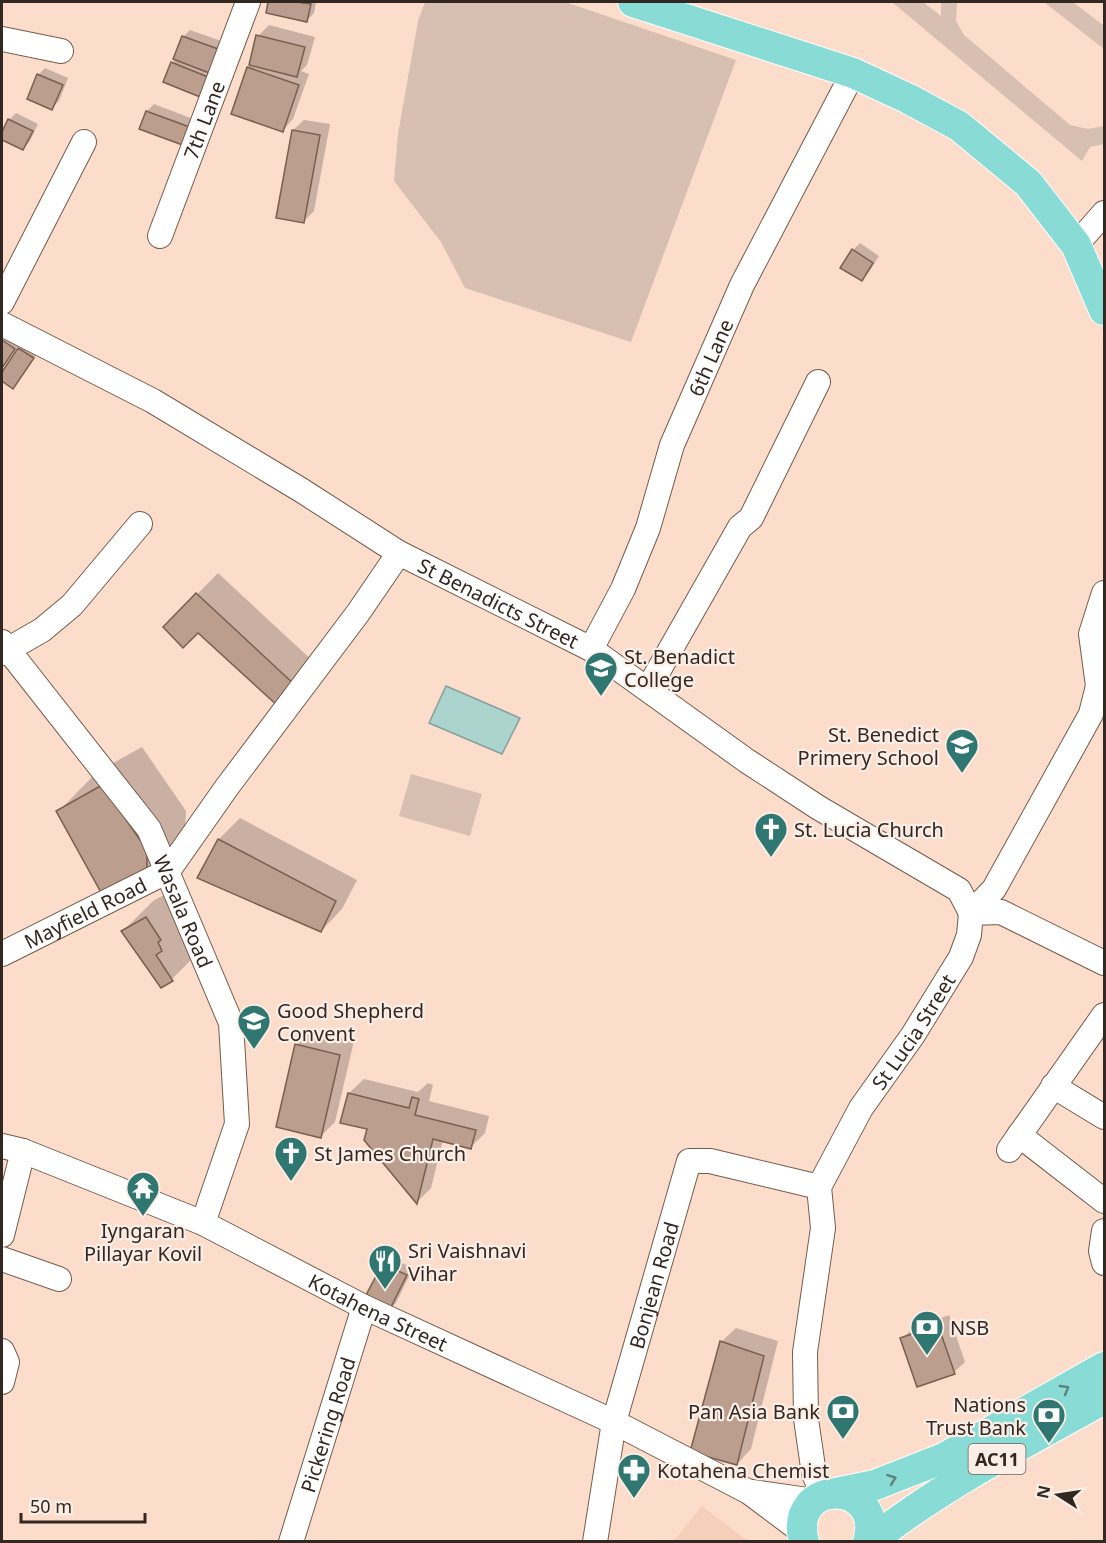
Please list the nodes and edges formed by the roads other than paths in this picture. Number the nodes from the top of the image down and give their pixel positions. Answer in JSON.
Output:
{"nodes":[{"id":1,"x":248,"y":2,"type":"edge"},
{"id":2,"x":633,"y":2,"type":"edge"},
{"id":3,"x":2,"y":39,"type":"edge"},
{"id":4,"x":61,"y":51,"type":"dead end"},
{"id":5,"x":853,"y":73,"type":"junction"},
{"id":6,"x":84,"y":142,"type":"dead end"},
{"id":7,"x":1104,"y":213,"type":"edge"},
{"id":8,"x":160,"y":236,"type":"dead end"},
{"id":9,"x":1076,"y":245,"type":"junction"},
{"id":10,"x":2,"y":302,"type":"edge"},
{"id":11,"x":1104,"y":310,"type":"edge"},
{"id":12,"x":2,"y":324,"type":"edge"},
{"id":13,"x":818,"y":382,"type":"dead end"},
{"id":14,"x":140,"y":524,"type":"dead end"},
{"id":15,"x":399,"y":553,"type":"junction"},
{"id":16,"x":1104,"y":593,"type":"edge"},
{"id":17,"x":3,"y":648,"type":"edge"},
{"id":18,"x":591,"y":648,"type":"junction"},
{"id":19,"x":648,"y":689,"type":"junction"},
{"id":20,"x":168,"y":871,"type":"junction"},
{"id":21,"x":970,"y":913,"type":"junction"},
{"id":22,"x":2,"y":954,"type":"edge"},
{"id":23,"x":1104,"y":963,"type":"edge"},
{"id":24,"x":1100,"y":1030,"type":"edge"},
{"id":25,"x":1053,"y":1086,"type":"junction"},
{"id":26,"x":1104,"y":1118,"type":"edge"},
{"id":27,"x":12,"y":1148,"type":"edge"},
{"id":28,"x":819,"y":1187,"type":"junction"},
{"id":29,"x":1104,"y":1201,"type":"edge"},
{"id":30,"x":203,"y":1223,"type":"junction"},
{"id":31,"x":1104,"y":1231,"type":"edge"},
{"id":32,"x":2,"y":1235,"type":"edge"},
{"id":33,"x":2,"y":1259,"type":"edge"},
{"id":34,"x":1104,"y":1263,"type":"edge"},
{"id":35,"x":59,"y":1279,"type":"dead end"},
{"id":36,"x":364,"y":1307,"type":"junction"},
{"id":37,"x":2,"y":1352,"type":"edge"},
{"id":38,"x":1104,"y":1367,"type":"edge"},
{"id":39,"x":2,"y":1382,"type":"edge"},
{"id":40,"x":1104,"y":1399,"type":"edge"},
{"id":41,"x":614,"y":1422,"type":"junction"},
{"id":42,"x":749,"y":1492,"type":"junction"},
{"id":43,"x":824,"y":1496,"type":"junction"},
{"id":44,"x":802,"y":1536,"type":"edge"},
{"id":45,"x":291,"y":1542,"type":"edge"},
{"id":46,"x":596,"y":1542,"type":"edge"},
{"id":47,"x":869,"y":1542,"type":"edge"}],
"edges":[{"from":1,"to":8,"type":"street","name":"7th Lane"},
{"from":2,"to":5,"type":"main road"},
{"from":3,"to":4,"type":"street"},
{"from":5,"to":9,"type":"main road"},
{"from":5,"to":18,"type":"street","name":"6th Lane"},
{"from":6,"to":10,"type":"street"},
{"from":7,"to":9,"type":"street"},
{"from":9,"to":11,"type":"main road"},
{"from":12,"to":15,"type":"street","name":"St Benadicts Street"},
{"from":13,"to":19,"type":"street"},
{"from":14,"to":17,"type":"street"},
{"from":15,"to":18,"type":"street","name":"St Benadicts Street"},
{"from":15,"to":20,"type":"street"},
{"from":16,"to":21,"type":"street"},
{"from":17,"to":20,"type":"street","name":"Wasala Road"},
{"from":18,"to":19,"type":"street","name":"St Benadicts Street"},
{"from":19,"to":21,"type":"street","name":"St Benadicts Street"},
{"from":20,"to":22,"type":"street","name":"Mayfield Road"},
{"from":20,"to":30,"type":"street","name":"Wasala Road"},
{"from":21,"to":23,"type":"street"},
{"from":21,"to":28,"type":"street","name":"St Lucia Street"},
{"from":24,"to":25,"type":"street"},
{"from":25,"to":26,"type":"street"},
{"from":25,"to":29,"type":"street"},
{"from":27,"to":30,"type":"street","name":"Kotahena Street"},
{"from":27,"to":32,"type":"street"},
{"from":28,"to":41,"type":"street","name":"Bonjean Road"},
{"from":28,"to":43,"type":"street"},
{"from":30,"to":36,"type":"street","name":"Kotahena Street"},
{"from":31,"to":34,"type":"street"},
{"from":33,"to":35,"type":"street"},
{"from":36,"to":41,"type":"street","name":"Kotahena Street"},
{"from":36,"to":45,"type":"street","name":"Pickering Road"},
{"from":37,"to":39,"type":"street"},
{"from":43,"to":38,"type":"main road","number":"AC11","one_way":true},
{"from":40,"to":47,"type":"main road","number":"AC11"},
{"from":41,"to":42,"type":"street","name":"Kotahena Street"},
{"from":41,"to":46,"type":"street","name":"Bonjean Road"},
{"from":42,"to":43,"type":"street","name":"Kotahena Street"},
{"from":42,"to":44,"type":"street","name":"Kotahena Street"},
{"from":43,"to":44,"type":"main road"},
{"from":43,"to":47,"type":"main road"}]}
